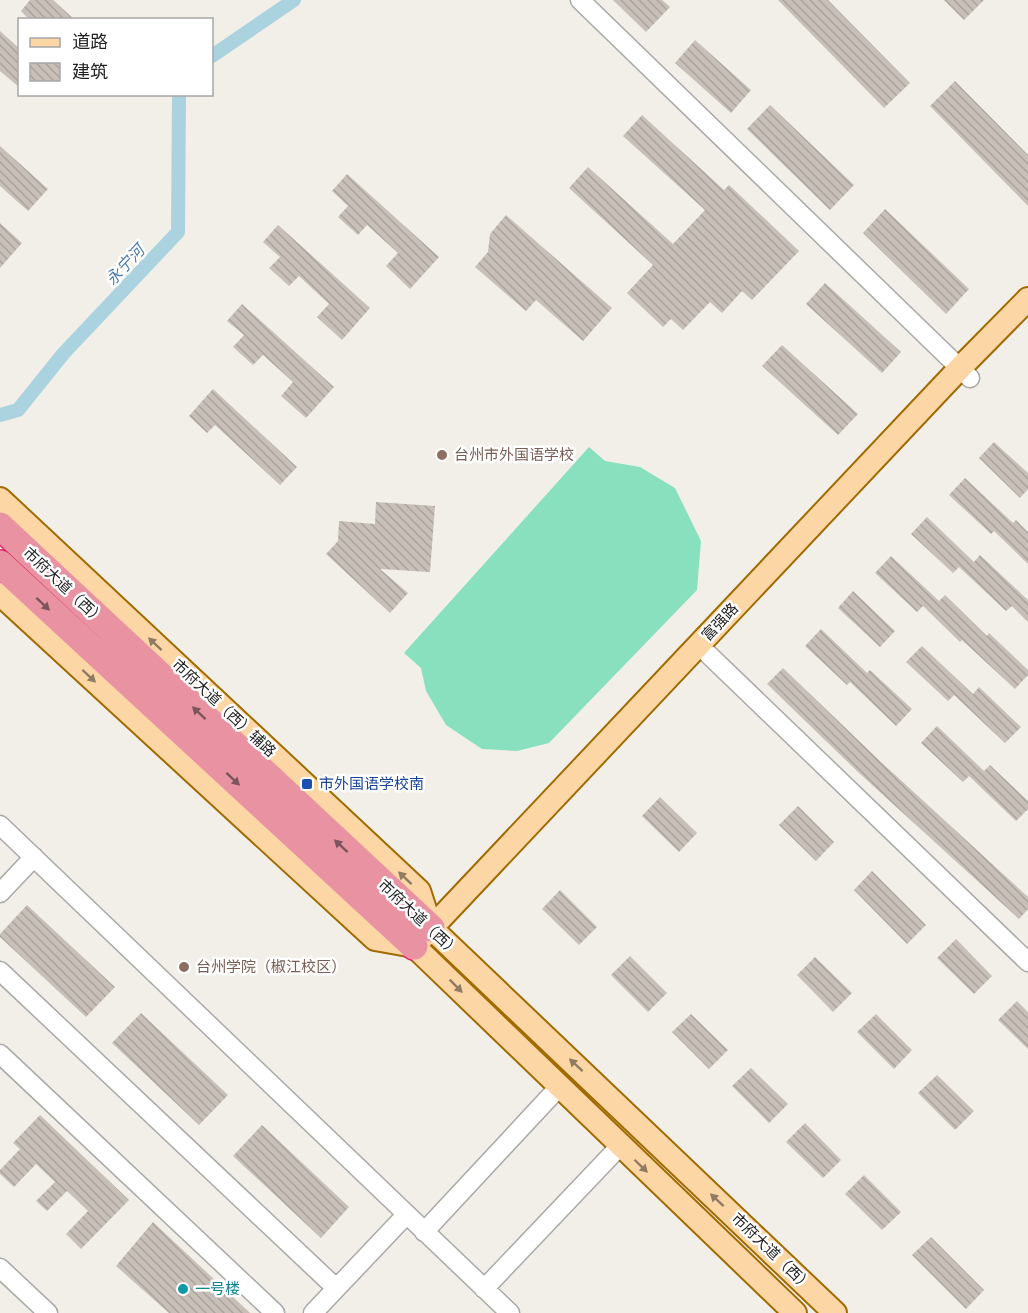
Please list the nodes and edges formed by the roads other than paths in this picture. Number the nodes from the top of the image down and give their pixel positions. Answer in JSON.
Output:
{"nodes":[{"id":1,"x":580,"y":0,"type":"edge"},
{"id":2,"x":1028,"y":299,"type":"edge"},
{"id":3,"x":1028,"y":318,"type":"edge"},
{"id":4,"x":965,"y":373,"type":"junction"},
{"id":5,"x":0,"y":499,"type":"edge"},
{"id":6,"x":0,"y":525,"type":"edge"},
{"id":7,"x":0,"y":564,"type":"edge"},
{"id":8,"x":0,"y":594,"type":"edge"},
{"id":9,"x":708,"y":654,"type":"junction"},
{"id":10,"x":0,"y":825,"type":"edge"},
{"id":11,"x":34,"y":856,"type":"junction"},
{"id":12,"x":0,"y":893,"type":"edge"},
{"id":13,"x":428,"y":942,"type":"junction"},
{"id":14,"x":1025,"y":952,"type":"edge"},
{"id":15,"x":0,"y":971,"type":"edge"},
{"id":16,"x":0,"y":1054,"type":"edge"},
{"id":17,"x":559,"y":1087,"type":"junction"},
{"id":18,"x":620,"y":1146,"type":"junction"},
{"id":19,"x":406,"y":1215,"type":"junction"},
{"id":20,"x":424,"y":1232,"type":"junction"},
{"id":21,"x":0,"y":1268,"type":"edge"},
{"id":22,"x":336,"y":1288,"type":"junction"},
{"id":23,"x":484,"y":1289,"type":"junction"},
{"id":24,"x":501,"y":1310,"type":"edge"},
{"id":25,"x":48,"y":1313,"type":"edge"},
{"id":26,"x":275,"y":1313,"type":"edge"},
{"id":27,"x":313,"y":1313,"type":"edge"},
{"id":28,"x":795,"y":1313,"type":"edge"},
{"id":29,"x":835,"y":1313,"type":"edge"}],
"edges":[{"from":1,"to":4,"type":"street"},
{"from":2,"to":4,"type":"main road","name":"富强路"},
{"from":3,"to":4,"type":"main road","name":"富强路"},
{"from":4,"to":9,"type":"main road","name":"富强路"},
{"from":4,"to":13,"type":"main road","name":"富强路"},
{"from":13,"to":5,"type":"main road","name":"市府大道（西）辅路","one_way":true},
{"from":13,"to":6,"type":"highway","name":"市府大道（西）","one_way":true},
{"from":7,"to":13,"type":"highway","name":"市府大道（西）","one_way":true},
{"from":8,"to":13,"type":"main road","one_way":true},
{"from":9,"to":13,"type":"main road","name":"富强路"},
{"from":9,"to":14,"type":"street"},
{"from":10,"to":11,"type":"street"},
{"from":11,"to":12,"type":"street"},
{"from":11,"to":19,"type":"street"},
{"from":13,"to":17,"type":"main road","name":"市府大道（西）","one_way":true},
{"from":29,"to":13,"type":"main road","name":"市府大道（西）","one_way":true},
{"from":15,"to":22,"type":"street"},
{"from":16,"to":26,"type":"street"},
{"from":17,"to":18,"type":"main road","name":"市府大道（西）"},
{"from":17,"to":20,"type":"street"},
{"from":18,"to":23,"type":"street"},
{"from":18,"to":28,"type":"main road","name":"市府大道（西）","one_way":true},
{"from":19,"to":20,"type":"street"},
{"from":19,"to":22,"type":"street"},
{"from":20,"to":23,"type":"street"},
{"from":21,"to":25,"type":"street"},
{"from":22,"to":27,"type":"street"},
{"from":23,"to":24,"type":"street"}]}
